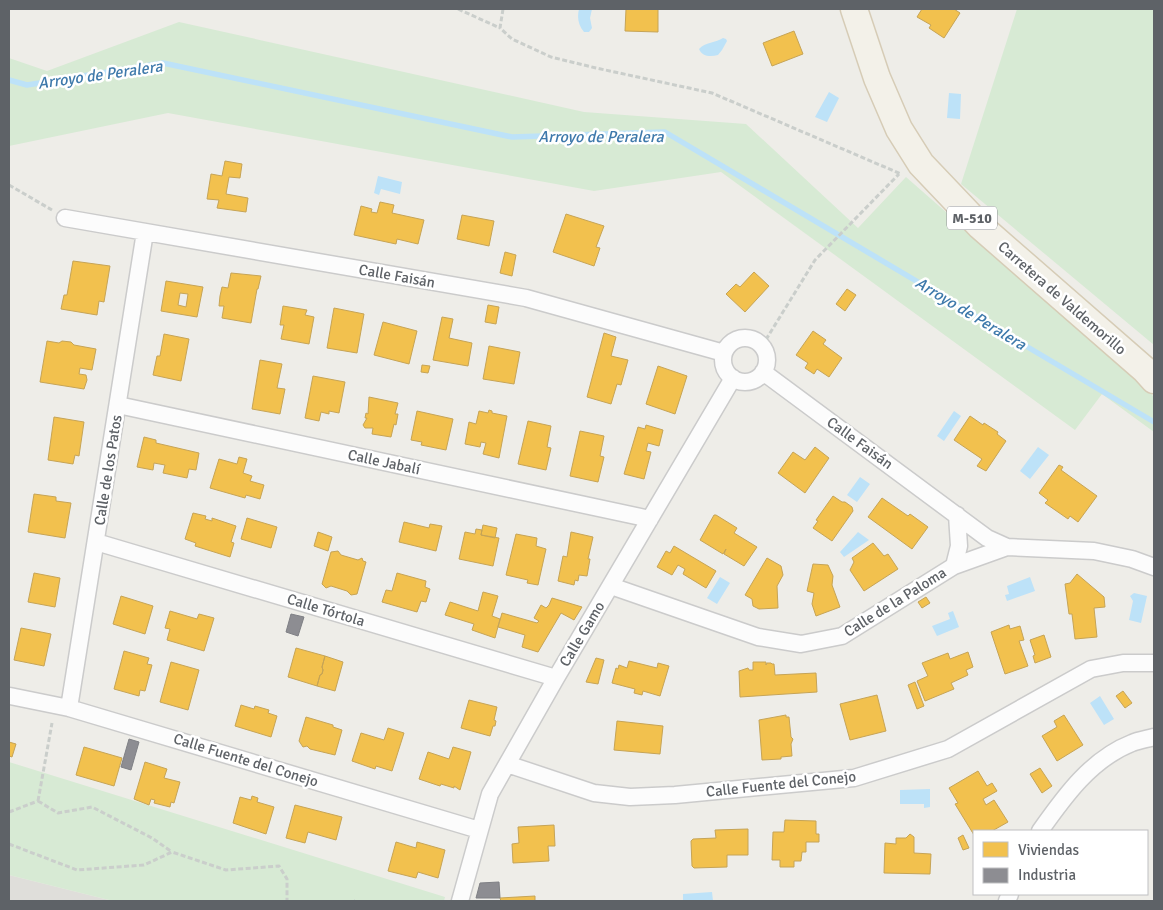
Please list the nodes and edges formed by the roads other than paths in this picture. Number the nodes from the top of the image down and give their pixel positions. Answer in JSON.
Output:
{"nodes":[{"id":1,"x":854,"y":9,"type":"edge"},
{"id":2,"x":66,"y":218,"type":"road end"},
{"id":3,"x":145,"y":232,"type":"junction"},
{"id":4,"x":724,"y":353,"type":"junction"},
{"id":5,"x":763,"y":372,"type":"junction"},
{"id":6,"x":733,"y":378,"type":"junction"},
{"id":7,"x":1154,"y":380,"type":"edge"},
{"id":8,"x":118,"y":405,"type":"junction"},
{"id":9,"x":957,"y":515,"type":"junction"},
{"id":10,"x":650,"y":519,"type":"junction"},
{"id":11,"x":96,"y":542,"type":"junction"},
{"id":12,"x":1007,"y":547,"type":"junction"},
{"id":13,"x":954,"y":566,"type":"junction"},
{"id":14,"x":1154,"y":567,"type":"edge"},
{"id":15,"x":611,"y":586,"type":"junction"},
{"id":16,"x":1154,"y":663,"type":"edge"},
{"id":17,"x":556,"y":678,"type":"junction"},
{"id":18,"x":10,"y":696,"type":"dead end"},
{"id":19,"x":62,"y":706,"type":"junction"},
{"id":20,"x":1154,"y":737,"type":"edge"},
{"id":21,"x":507,"y":764,"type":"junction"},
{"id":22,"x":479,"y":830,"type":"junction"},
{"id":23,"x":1041,"y":830,"type":"edge"},
{"id":24,"x":460,"y":901,"type":"edge"}],
"edges":[{"from":1,"to":7,"type":"main road","name":"Carretera de Valdemorillo","number":"M-510"},
{"from":2,"to":3,"type":"street","name":"Calle Faisán"},
{"from":3,"to":4,"type":"street","name":"Calle Faisán"},
{"from":3,"to":8,"type":"street","name":"Calle de los Patos"},
{"from":4,"to":5,"type":"street"},
{"from":4,"to":6,"type":"street"},
{"from":5,"to":6,"type":"street"},
{"from":5,"to":9,"type":"street","name":"Calle Faisán"},
{"from":6,"to":10,"type":"street","name":"Calle Gamo"},
{"from":8,"to":10,"type":"street","name":"Calle Jabalí"},
{"from":8,"to":11,"type":"street","name":"Calle de los Patos"},
{"from":9,"to":12,"type":"street","name":"Calle Faisán"},
{"from":9,"to":13,"type":"street"},
{"from":10,"to":15,"type":"street","name":"Calle Gamo"},
{"from":11,"to":17,"type":"street","name":"Calle Tórtola"},
{"from":11,"to":19,"type":"street","name":"Calle de los Patos"},
{"from":12,"to":13,"type":"street","name":"Calle de la Paloma"},
{"from":12,"to":14,"type":"street","name":"Calle de la Paloma"},
{"from":13,"to":15,"type":"street","name":"Calle de la Paloma"},
{"from":15,"to":17,"type":"street","name":"Calle Gamo"},
{"from":16,"to":21,"type":"street","name":"Calle Fuente del Conejo"},
{"from":17,"to":21,"type":"street","name":"Calle Gamo"},
{"from":18,"to":19,"type":"street","name":"Calle Fuente del Conejo"},
{"from":19,"to":22,"type":"street","name":"Calle Fuente del Conejo"},
{"from":20,"to":23,"type":"street"},
{"from":21,"to":22,"type":"street","name":"Calle Gamo"},
{"from":22,"to":24,"type":"street","name":"Calle Gamo"}]}
